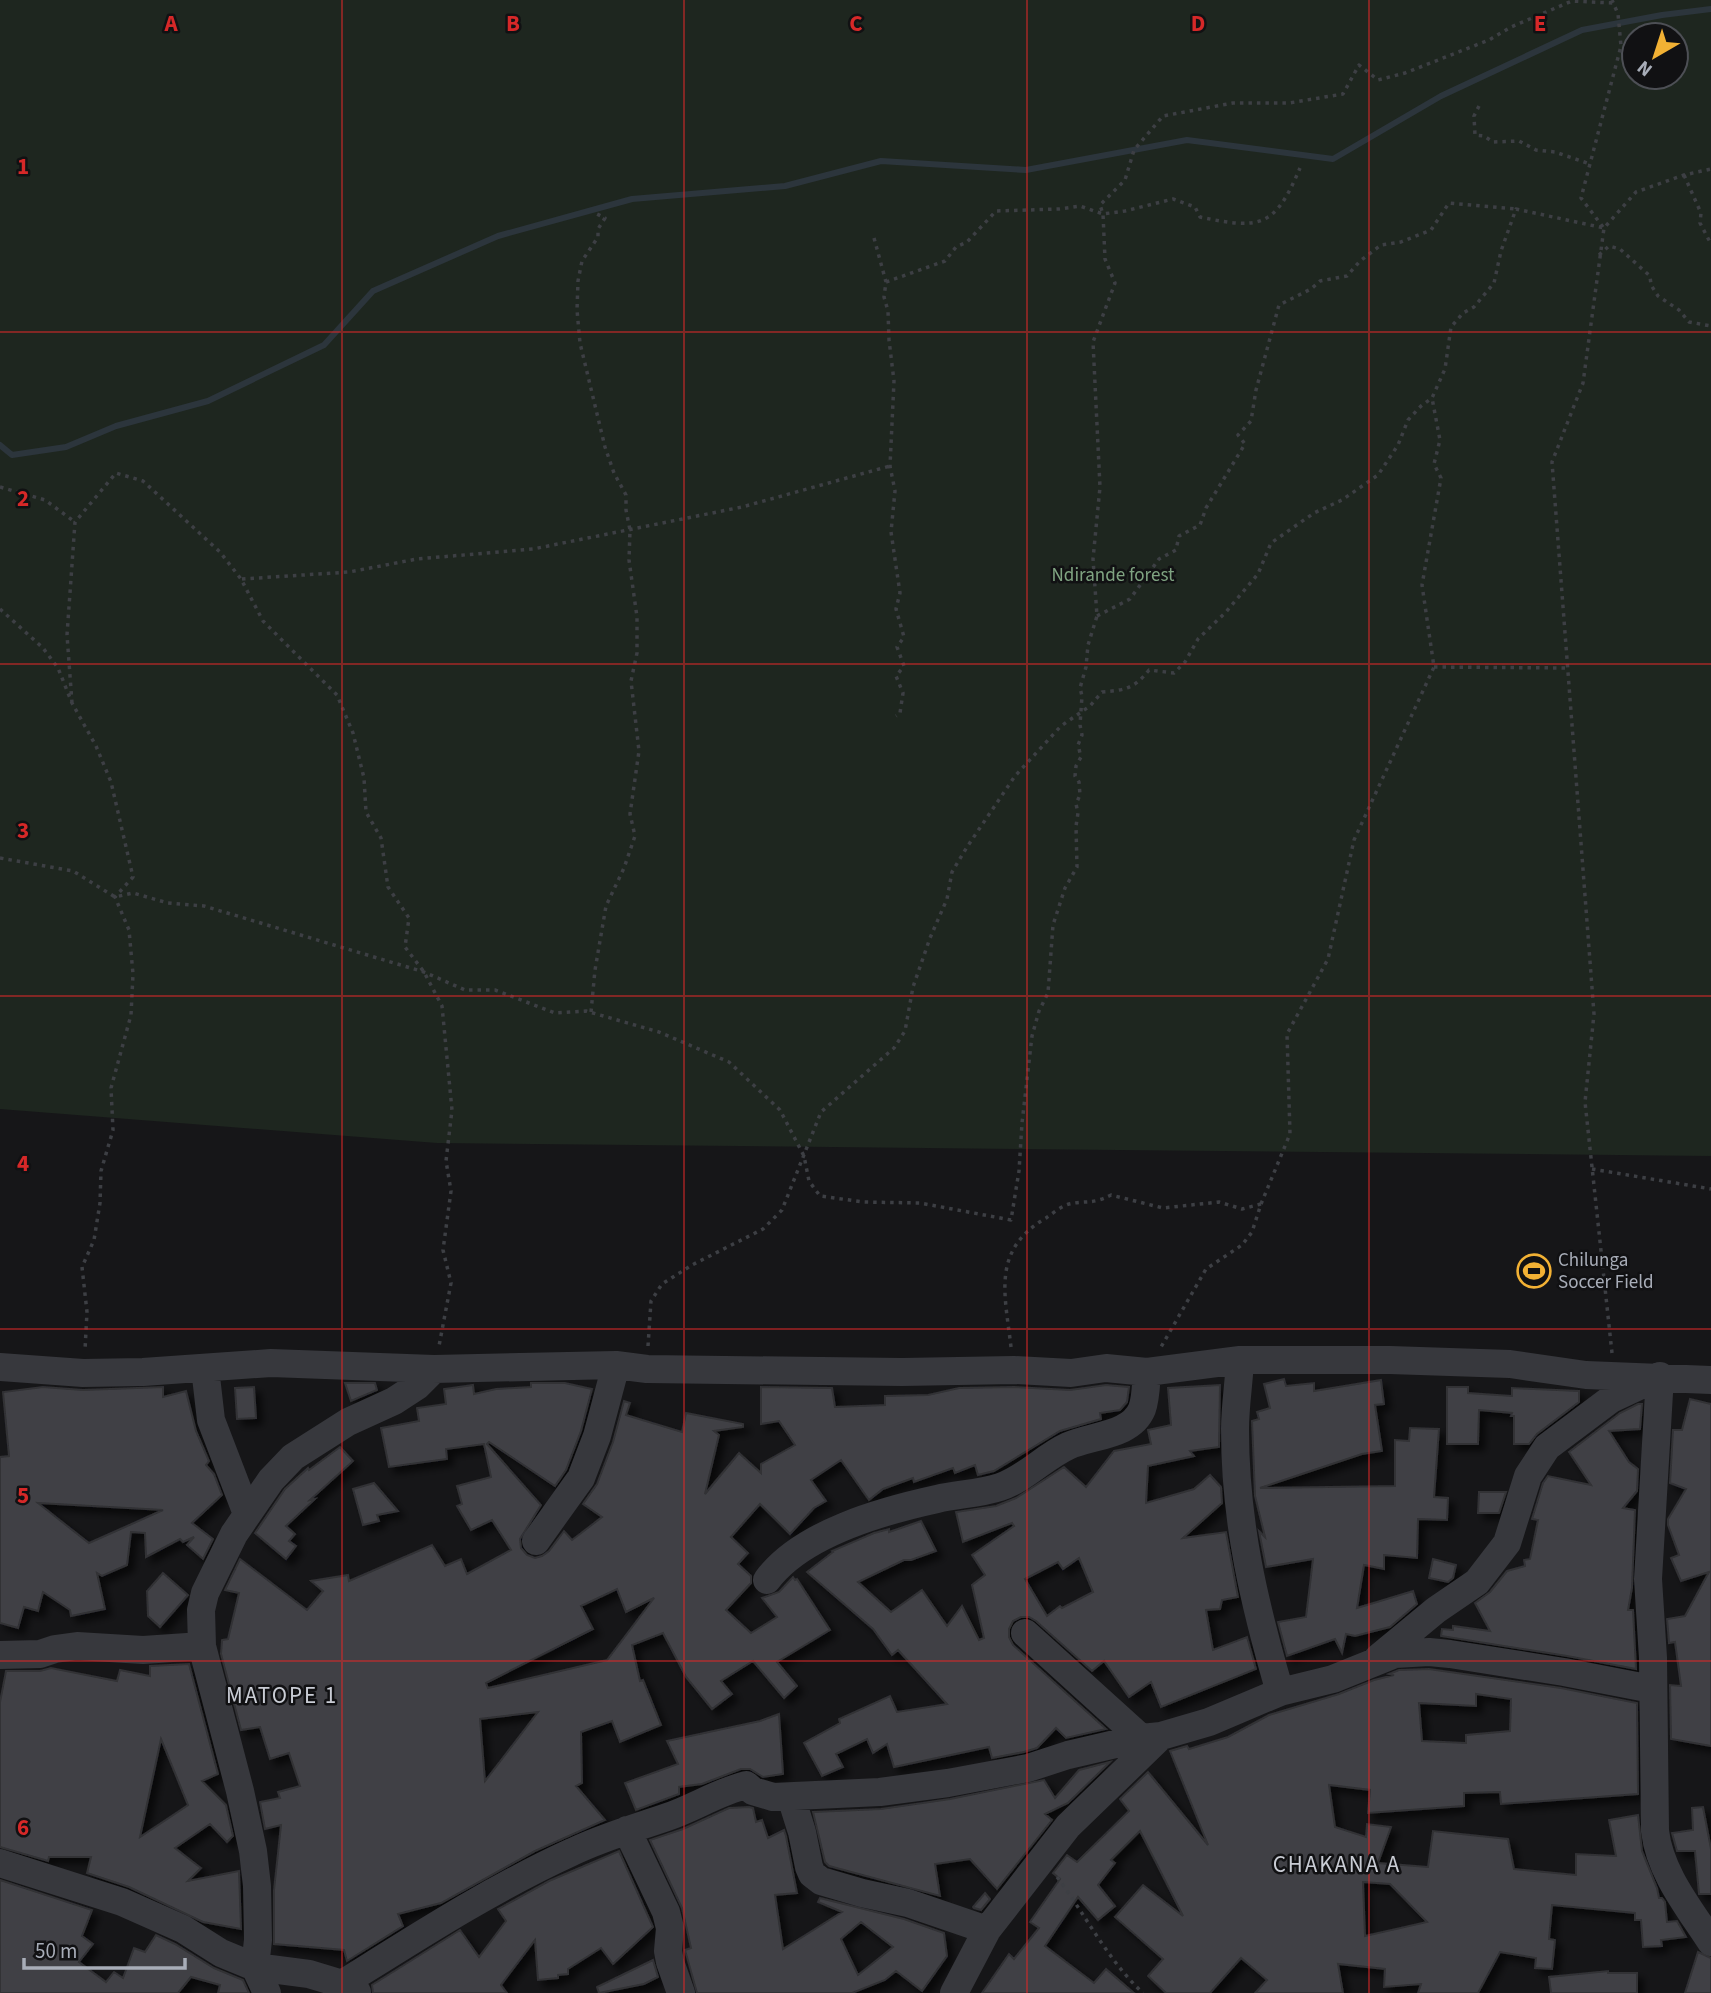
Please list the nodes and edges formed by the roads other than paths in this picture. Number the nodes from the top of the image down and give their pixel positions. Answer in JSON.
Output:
{"nodes":[{"id":1,"x":1240,"y":1360,"type":"junction"},
{"id":2,"x":616,"y":1365,"type":"junction"},
{"id":3,"x":0,"y":1367,"type":"edge"},
{"id":4,"x":205,"y":1368,"type":"junction"},
{"id":5,"x":435,"y":1369,"type":"junction"},
{"id":6,"x":1147,"y":1372,"type":"junction"},
{"id":7,"x":1660,"y":1376,"type":"junction"},
{"id":8,"x":1711,"y":1380,"type":"edge"},
{"id":9,"x":247,"y":1514,"type":"junction"},
{"id":10,"x":536,"y":1541,"type":"dead end"},
{"id":11,"x":767,"y":1580,"type":"dead end"},
{"id":12,"x":1025,"y":1633,"type":"dead end"},
{"id":13,"x":202,"y":1646,"type":"junction"},
{"id":14,"x":0,"y":1655,"type":"edge"},
{"id":15,"x":1372,"y":1662,"type":"junction"},
{"id":16,"x":1652,"y":1689,"type":"junction"},
{"id":17,"x":1280,"y":1692,"type":"junction"},
{"id":18,"x":1151,"y":1737,"type":"junction"},
{"id":19,"x":791,"y":1797,"type":"junction"},
{"id":20,"x":627,"y":1830,"type":"junction"},
{"id":21,"x":0,"y":1863,"type":"edge"},
{"id":22,"x":987,"y":1930,"type":"junction"},
{"id":23,"x":1711,"y":1942,"type":"edge"},
{"id":24,"x":255,"y":1967,"type":"junction"},
{"id":25,"x":350,"y":1989,"type":"edge"},
{"id":26,"x":267,"y":1993,"type":"edge"},
{"id":27,"x":681,"y":1993,"type":"edge"},
{"id":28,"x":954,"y":1993,"type":"edge"}],
"edges":[{"from":1,"to":6,"type":"street"},
{"from":1,"to":7,"type":"street"},
{"from":1,"to":17,"type":"street"},
{"from":2,"to":5,"type":"street"},
{"from":2,"to":6,"type":"street"},
{"from":2,"to":10,"type":"street"},
{"from":3,"to":4,"type":"street"},
{"from":4,"to":5,"type":"street"},
{"from":4,"to":9,"type":"street"},
{"from":5,"to":9,"type":"street"},
{"from":6,"to":11,"type":"street"},
{"from":7,"to":8,"type":"street"},
{"from":7,"to":15,"type":"street"},
{"from":7,"to":16,"type":"street"},
{"from":9,"to":13,"type":"street"},
{"from":12,"to":18,"type":"street"},
{"from":13,"to":14,"type":"street"},
{"from":13,"to":24,"type":"street"},
{"from":15,"to":16,"type":"street"},
{"from":15,"to":17,"type":"street"},
{"from":16,"to":23,"type":"street"},
{"from":17,"to":18,"type":"street"},
{"from":18,"to":19,"type":"street"},
{"from":18,"to":22,"type":"street"},
{"from":19,"to":20,"type":"street"},
{"from":19,"to":22,"type":"street"},
{"from":20,"to":25,"type":"street"},
{"from":20,"to":27,"type":"street"},
{"from":21,"to":24,"type":"street"},
{"from":22,"to":28,"type":"street"},
{"from":24,"to":25,"type":"street"},
{"from":24,"to":26,"type":"street"}]}
